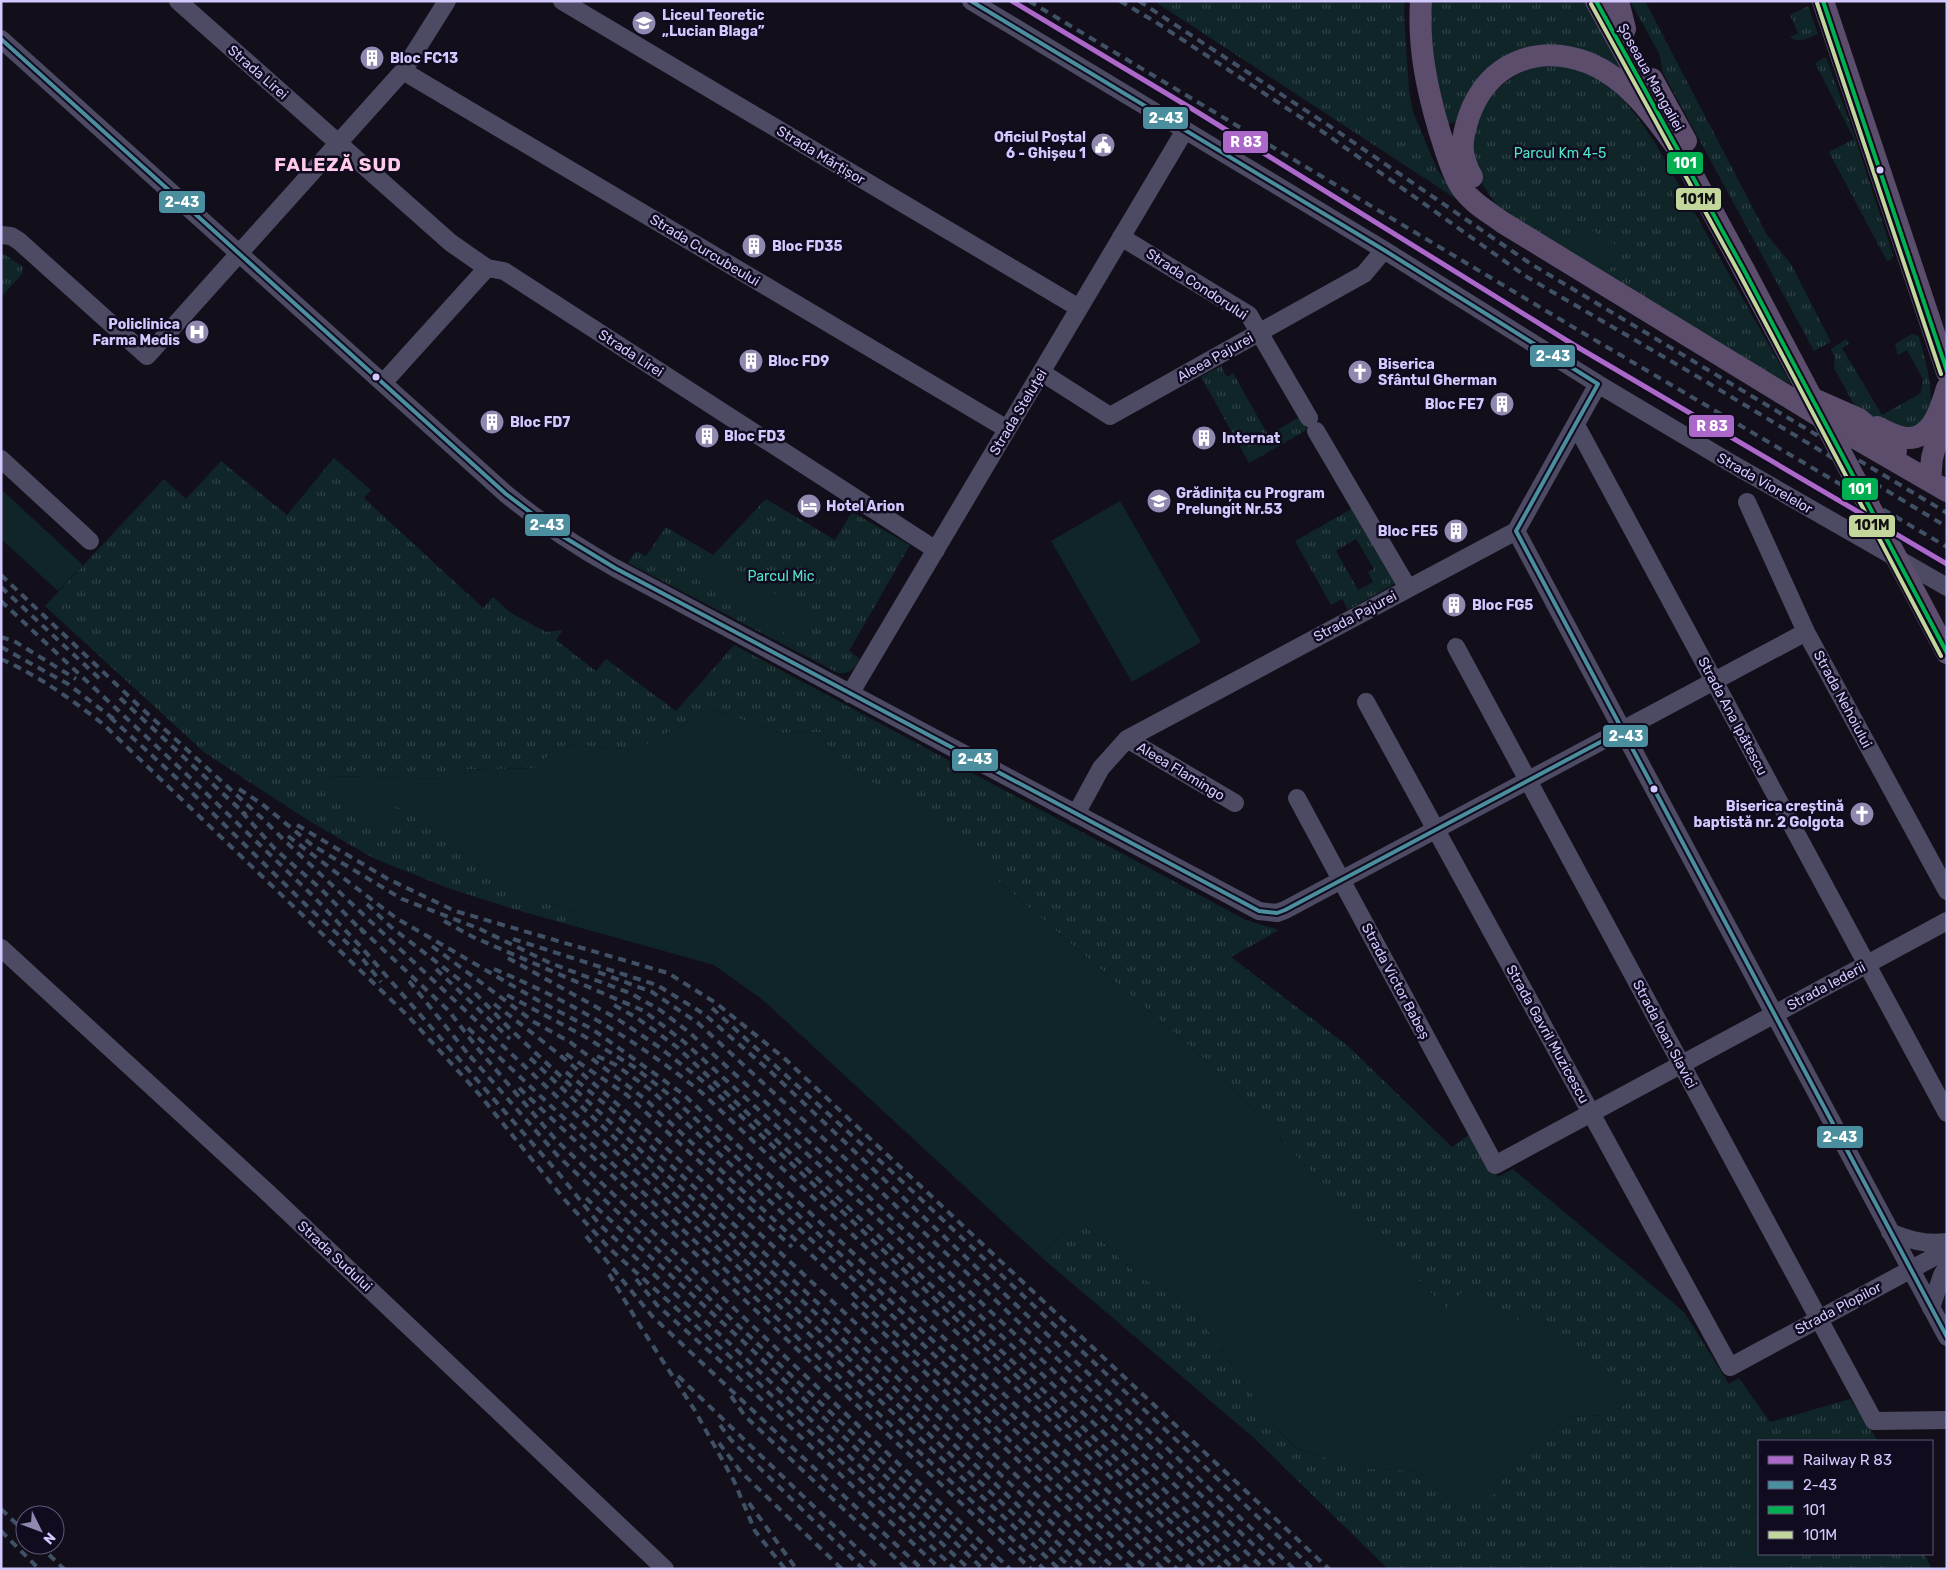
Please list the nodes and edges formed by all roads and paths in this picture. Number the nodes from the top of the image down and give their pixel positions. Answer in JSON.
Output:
{"nodes":[{"id":1,"x":178,"y":1,"type":"edge"},
{"id":2,"x":447,"y":1,"type":"edge"},
{"id":3,"x":562,"y":1,"type":"edge"},
{"id":4,"x":971,"y":1,"type":"edge"},
{"id":5,"x":1420,"y":1,"type":"edge"},
{"id":6,"x":1596,"y":1,"type":"edge"},
{"id":7,"x":1610,"y":1,"type":"edge"},
{"id":8,"x":1618,"y":1,"type":"edge"},
{"id":9,"x":1823,"y":1,"type":"edge"},
{"id":10,"x":1625,"y":29,"type":"junction"},
{"id":11,"x":1,"y":39,"type":"edge"},
{"id":12,"x":404,"y":71,"type":"junction"},
{"id":13,"x":1438,"y":128,"type":"junction"},
{"id":14,"x":1185,"y":130,"type":"junction"},
{"id":15,"x":338,"y":143,"type":"junction"},
{"id":16,"x":1678,"y":149,"type":"junction"},
{"id":17,"x":1462,"y":150,"type":"junction"},
{"id":18,"x":1502,"y":222,"type":"junction"},
{"id":19,"x":1,"y":235,"type":"edge"},
{"id":20,"x":1122,"y":237,"type":"junction"},
{"id":21,"x":1384,"y":250,"type":"junction"},
{"id":22,"x":239,"y":254,"type":"junction"},
{"id":23,"x":487,"y":268,"type":"junction"},
{"id":24,"x":1748,"y":268,"type":"junction"},
{"id":25,"x":1079,"y":308,"type":"junction"},
{"id":26,"x":1259,"y":332,"type":"junction"},
{"id":27,"x":1739,"y":366,"type":"junction"},
{"id":28,"x":1945,"y":368,"type":"edge"},
{"id":29,"x":1041,"y":372,"type":"junction"},
{"id":30,"x":383,"y":383,"type":"junction"},
{"id":31,"x":1598,"y":384,"type":"junction"},
{"id":32,"x":1947,"y":388,"type":"edge"},
{"id":33,"x":1860,"y":419,"type":"junction"},
{"id":34,"x":1576,"y":424,"type":"junction"},
{"id":35,"x":1007,"y":429,"type":"junction"},
{"id":36,"x":1,"y":459,"type":"edge"},
{"id":37,"x":1939,"y":486,"type":"edge"},
{"id":38,"x":1748,"y":502,"type":"dead end"},
{"id":39,"x":1516,"y":531,"type":"junction"},
{"id":40,"x":90,"y":541,"type":"dead end"},
{"id":41,"x":936,"y":550,"type":"junction"},
{"id":42,"x":1947,"y":587,"type":"edge"},
{"id":43,"x":1408,"y":588,"type":"junction"},
{"id":44,"x":1947,"y":629,"type":"edge"},
{"id":45,"x":1806,"y":632,"type":"junction"},
{"id":46,"x":1456,"y":647,"type":"dead end"},
{"id":47,"x":1947,"y":653,"type":"edge"},
{"id":48,"x":1714,"y":681,"type":"junction"},
{"id":49,"x":850,"y":694,"type":"junction"},
{"id":50,"x":1366,"y":702,"type":"dead end"},
{"id":51,"x":1622,"y":730,"type":"junction"},
{"id":52,"x":1127,"y":739,"type":"junction"},
{"id":53,"x":1528,"y":780,"type":"junction"},
{"id":54,"x":1297,"y":798,"type":"dead end"},
{"id":55,"x":1235,"y":803,"type":"dead end"},
{"id":56,"x":1076,"y":814,"type":"junction"},
{"id":57,"x":1435,"y":829,"type":"junction"},
{"id":58,"x":1342,"y":880,"type":"junction"},
{"id":59,"x":1947,"y":891,"type":"edge"},
{"id":60,"x":1947,"y":921,"type":"edge"},
{"id":61,"x":1,"y":948,"type":"edge"},
{"id":62,"x":1867,"y":964,"type":"junction"},
{"id":63,"x":1774,"y":1014,"type":"junction"},
{"id":64,"x":1681,"y":1065,"type":"junction"},
{"id":65,"x":1591,"y":1113,"type":"junction"},
{"id":66,"x":1947,"y":1113,"type":"edge"},
{"id":67,"x":1495,"y":1165,"type":"joint"},
{"id":68,"x":1890,"y":1232,"type":"junction"},
{"id":69,"x":1947,"y":1242,"type":"edge"},
{"id":70,"x":1947,"y":1250,"type":"edge"},
{"id":71,"x":1947,"y":1267,"type":"edge"},
{"id":72,"x":1911,"y":1270,"type":"junction"},
{"id":73,"x":1931,"y":1308,"type":"junction"},
{"id":74,"x":1819,"y":1319,"type":"junction"},
{"id":75,"x":1947,"y":1337,"type":"edge"},
{"id":76,"x":1730,"y":1366,"type":"joint"},
{"id":77,"x":1947,"y":1420,"type":"edge"},
{"id":78,"x":665,"y":1569,"type":"edge"}],
"edges":[{"from":1,"to":15,"type":"street","name":"Strada Lirei"},
{"from":2,"to":12,"type":"street"},
{"from":3,"to":25,"type":"street","name":"Strada Mărțișor"},
{"from":4,"to":14,"type":"street","name":"Strada Viorelelor"},
{"from":5,"to":13,"type":"main road"},
{"from":6,"to":16,"type":"main road","name":"Șoseaua Mangaliei"},
{"from":7,"to":10,"type":"main road","name":"Șoseaua Mangaliei"},
{"from":8,"to":10,"type":"main road"},
{"from":9,"to":28,"type":"main road"},
{"from":10,"to":24,"type":"main road","name":"Șoseaua Mangaliei"},
{"from":11,"to":22,"type":"street"},
{"from":12,"to":15,"type":"street"},
{"from":12,"to":35,"type":"street","name":"Strada Curcubeului"},
{"from":13,"to":17,"type":"main road"},
{"from":13,"to":18,"type":"main road"},
{"from":14,"to":20,"type":"street","name":"Strada Steluței"},
{"from":14,"to":21,"type":"street","name":"Strada Viorelelor"},
{"from":15,"to":22,"type":"street"},
{"from":15,"to":23,"type":"street","name":"Strada Lirei"},
{"from":16,"to":17,"type":"main road"},
{"from":16,"to":24,"type":"main road","name":"Șoseaua Mangaliei"},
{"from":17,"to":18,"type":"main road"},
{"from":18,"to":27,"type":"main road"},
{"from":19,"to":22,"type":"street"},
{"from":20,"to":25,"type":"street","name":"Strada Steluței"},
{"from":20,"to":26,"type":"street","name":"Strada Condorului"},
{"from":21,"to":26,"type":"street","name":"Aleea Pajurei"},
{"from":21,"to":31,"type":"street","name":"Strada Viorelelor"},
{"from":22,"to":30,"type":"street"},
{"from":23,"to":30,"type":"street"},
{"from":23,"to":41,"type":"street","name":"Strada Lirei"},
{"from":24,"to":44,"type":"main road","name":"Șoseaua Mangaliei"},
{"from":24,"to":47,"type":"main road","name":"Șoseaua Mangaliei","bridge":true},
{"from":25,"to":29,"type":"street","name":"Strada Steluței"},
{"from":26,"to":29,"type":"street","name":"Aleea Pajurei"},
{"from":26,"to":43,"type":"street","name":"Strada Condorului"},
{"from":27,"to":33,"type":"main road"},
{"from":27,"to":37,"type":"main road"},
{"from":28,"to":32,"type":"main road"},
{"from":29,"to":35,"type":"street","name":"Strada Steluței"},
{"from":30,"to":49,"type":"street"},
{"from":31,"to":34,"type":"street"},
{"from":31,"to":42,"type":"street","name":"Strada Viorelelor"},
{"from":32,"to":33,"type":"main road"},
{"from":32,"to":37,"type":"main road"},
{"from":33,"to":37,"type":"main road"},
{"from":34,"to":39,"type":"street"},
{"from":34,"to":48,"type":"street","name":"Strada Ana Ipătescu"},
{"from":35,"to":41,"type":"street","name":"Strada Steluței"},
{"from":36,"to":40,"type":"street"},
{"from":38,"to":45,"type":"street","name":"Strada Nehoiului"},
{"from":39,"to":43,"type":"street","name":"Strada Pajurei"},
{"from":39,"to":51,"type":"street"},
{"from":41,"to":49,"type":"street","name":"Strada Steluței"},
{"from":43,"to":52,"type":"street","name":"Strada Pajurei"},
{"from":45,"to":48,"type":"street"},
{"from":45,"to":59,"type":"street","name":"Strada Nehoiului"},
{"from":46,"to":53,"type":"street","name":"Strada Ioan Slavici"},
{"from":48,"to":51,"type":"street"},
{"from":48,"to":62,"type":"street","name":"Strada Ana Ipătescu"},
{"from":49,"to":56,"type":"street"},
{"from":50,"to":57,"type":"street","name":"Strada Gavril Muzicescu"},
{"from":51,"to":53,"type":"street"},
{"from":51,"to":63,"type":"street"},
{"from":52,"to":55,"type":"street","name":"Aleea Flamingo"},
{"from":52,"to":56,"type":"street","name":"Strada Pajurei"},
{"from":53,"to":57,"type":"street"},
{"from":53,"to":64,"type":"street","name":"Strada Ioan Slavici"},
{"from":54,"to":58,"type":"street","name":"Strada Victor Babeș"},
{"from":56,"to":58,"type":"street"},
{"from":57,"to":58,"type":"street"},
{"from":57,"to":65,"type":"street","name":"Strada Gavril Muzicescu"},
{"from":58,"to":67,"type":"street","name":"Strada Victor Babeș"},
{"from":60,"to":62,"type":"street","name":"Strada Iederii"},
{"from":61,"to":78,"type":"street","name":"Strada Sudului"},
{"from":62,"to":63,"type":"street","name":"Strada Iederii"},
{"from":62,"to":66,"type":"street","name":"Strada Ana Ipătescu"},
{"from":63,"to":64,"type":"street","name":"Strada Iederii"},
{"from":63,"to":68,"type":"street"},
{"from":64,"to":65,"type":"street","name":"Strada Iederii"},
{"from":64,"to":74,"type":"street","name":"Strada Ioan Slavici"},
{"from":65,"to":67,"type":"street","name":"Strada Iederii"},
{"from":65,"to":76,"type":"street","name":"Strada Gavril Muzicescu"},
{"from":68,"to":69,"type":"street"},
{"from":68,"to":72,"type":"street"},
{"from":70,"to":72,"type":"street","name":"Strada Plopilor"},
{"from":71,"to":73,"type":"street"},
{"from":72,"to":73,"type":"street"},
{"from":72,"to":74,"type":"street","name":"Strada Plopilor"},
{"from":73,"to":75,"type":"street"},
{"from":74,"to":76,"type":"street","name":"Strada Plopilor"},
{"from":74,"to":77,"type":"street","name":"Strada Ioan Slavici"}]}
